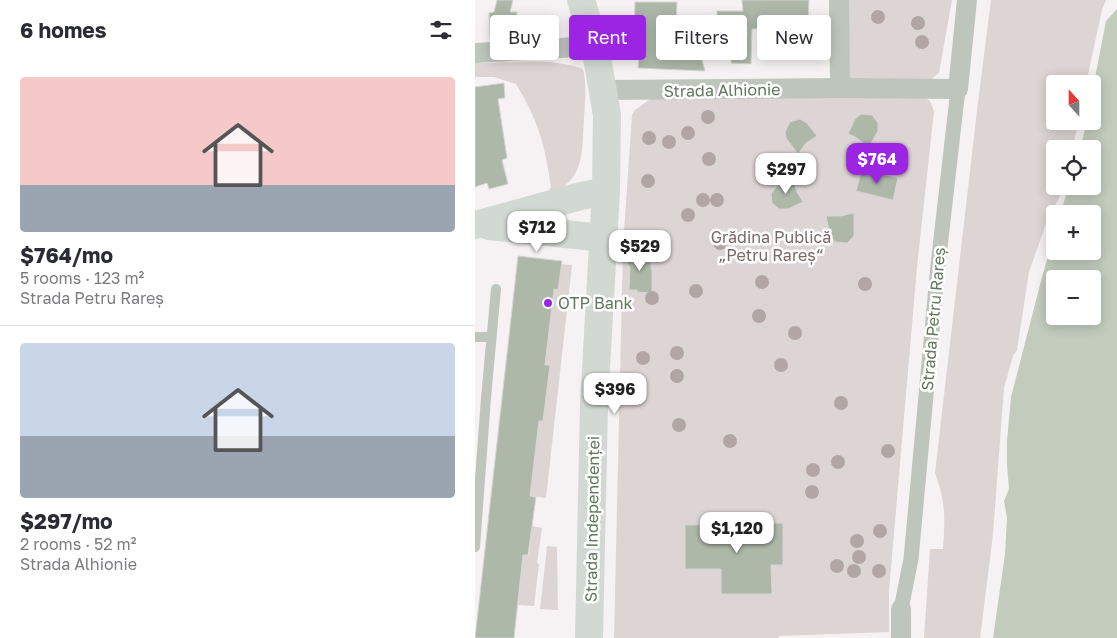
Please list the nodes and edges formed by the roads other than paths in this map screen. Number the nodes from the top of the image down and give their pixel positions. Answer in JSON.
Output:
{"nodes":[{"id":1,"x":581,"y":0,"type":"edge"},
{"id":2,"x":839,"y":0,"type":"edge"},
{"id":3,"x":967,"y":0,"type":"edge"},
{"id":4,"x":586,"y":15,"type":"edge"},
{"id":5,"x":569,"y":48,"type":"edge"},
{"id":6,"x":475,"y":54,"type":"edge"},
{"id":7,"x":598,"y":60,"type":"edge"},
{"id":8,"x":840,"y":88,"type":"junction"},
{"id":9,"x":958,"y":89,"type":"junction"},
{"id":10,"x":603,"y":90,"type":"junction"},
{"id":11,"x":606,"y":191,"type":"junction"},
{"id":12,"x":475,"y":225,"type":"edge"},
{"id":13,"x":603,"y":238,"type":"junction"},
{"id":14,"x":495,"y":288,"type":"dead end"},
{"id":15,"x":475,"y":337,"type":"edge"},
{"id":16,"x":491,"y":337,"type":"junction"},
{"id":17,"x":475,"y":547,"type":"edge"},
{"id":18,"x":901,"y":609,"type":"joint"},
{"id":19,"x":589,"y":638,"type":"edge"},
{"id":20,"x":901,"y":638,"type":"edge"}],
"edges":[{"from":1,"to":4,"type":"main road"},
{"from":2,"to":8,"type":"street"},
{"from":3,"to":9,"type":"street","name":"Strada Petru Rareș"},
{"from":5,"to":6,"type":"street"},
{"from":7,"to":10,"type":"main road"},
{"from":8,"to":9,"type":"street","name":"Strada Alhionie"},
{"from":8,"to":10,"type":"street","name":"Strada Alhionie"},
{"from":9,"to":18,"type":"street","name":"Strada Petru Rareș"},
{"from":10,"to":11,"type":"main road"},
{"from":11,"to":12,"type":"main road"},
{"from":11,"to":13,"type":"main road","name":"Strada Independenței"},
{"from":12,"to":13,"type":"main road"},
{"from":13,"to":19,"type":"main road","name":"Strada Independenței"},
{"from":14,"to":16,"type":"lane"},
{"from":15,"to":16,"type":"lane"},
{"from":16,"to":17,"type":"lane"},
{"from":18,"to":20,"type":"street","name":"Strada Petru Rareș"}]}
